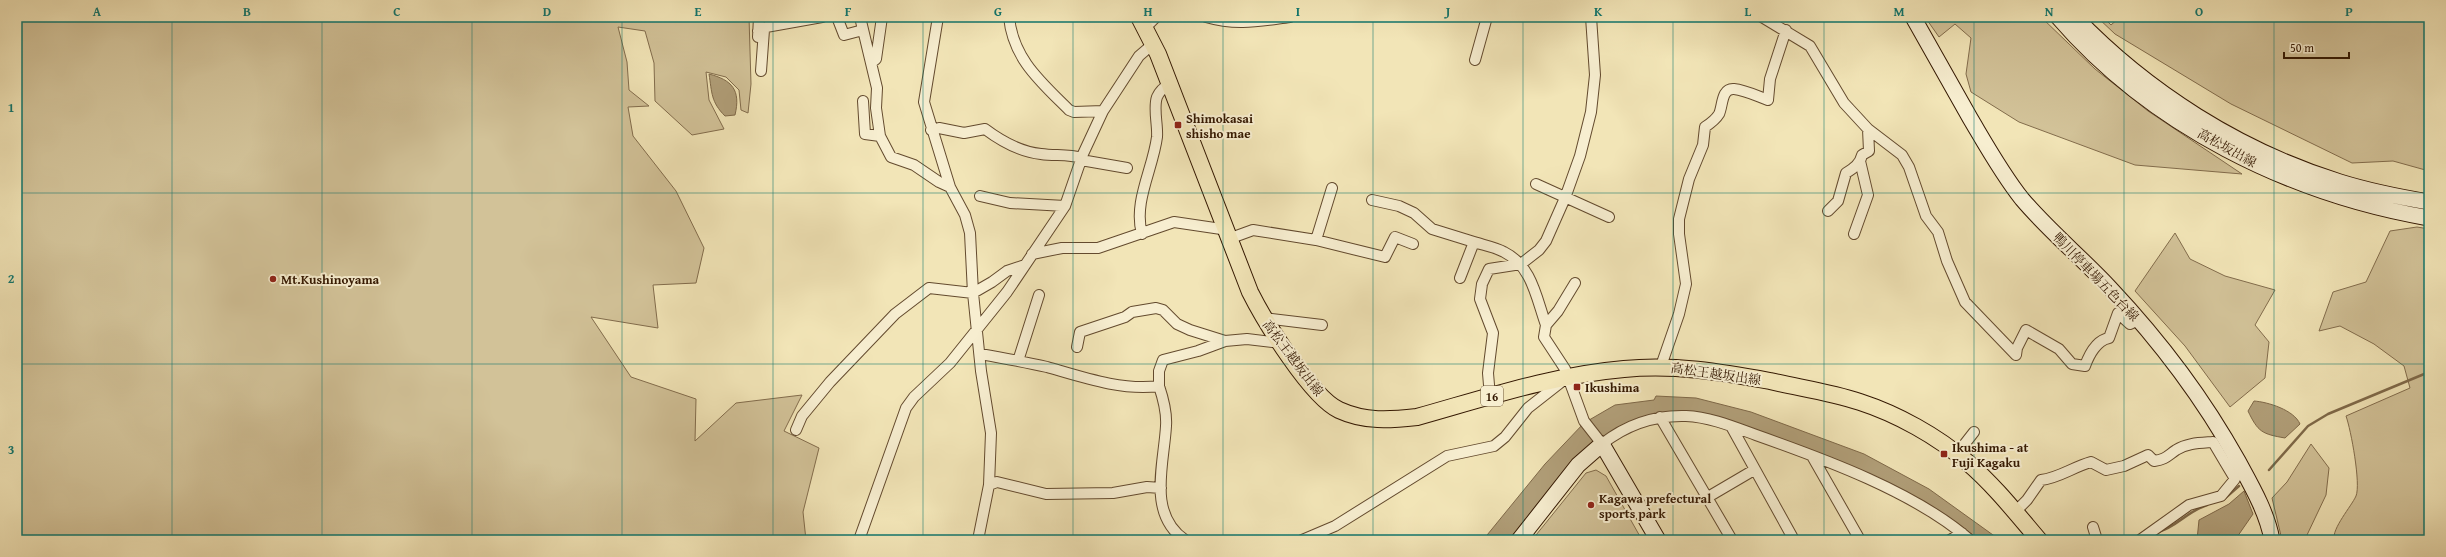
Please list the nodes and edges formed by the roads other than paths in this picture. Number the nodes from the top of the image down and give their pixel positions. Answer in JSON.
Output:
{"nodes":[{"id":1,"x":759,"y":17,"type":"edge"},
{"id":2,"x":822,"y":17,"type":"edge"},
{"id":3,"x":837,"y":17,"type":"edge"},
{"id":4,"x":860,"y":17,"type":"edge"},
{"id":5,"x":882,"y":17,"type":"edge"},
{"id":6,"x":938,"y":17,"type":"edge"},
{"id":7,"x":1010,"y":17,"type":"edge"},
{"id":8,"x":1206,"y":17,"type":"edge"},
{"id":9,"x":1290,"y":17,"type":"edge"},
{"id":10,"x":1487,"y":17,"type":"edge"},
{"id":11,"x":1591,"y":17,"type":"edge"},
{"id":12,"x":1762,"y":17,"type":"edge"},
{"id":13,"x":1913,"y":17,"type":"edge"},
{"id":14,"x":2058,"y":17,"type":"edge"},
{"id":15,"x":2075,"y":17,"type":"edge"},
{"id":16,"x":1217,"y":18,"type":"edge"},
{"id":17,"x":1147,"y":20,"type":"edge"},
{"id":18,"x":761,"y":30,"type":"junction"},
{"id":19,"x":863,"y":30,"type":"junction"},
{"id":20,"x":1786,"y":30,"type":"junction"},
{"id":21,"x":1153,"y":44,"type":"junction"},
{"id":22,"x":757,"y":48,"type":"dead end"},
{"id":23,"x":1475,"y":60,"type":"dead end"},
{"id":24,"x":871,"y":63,"type":"junction"},
{"id":25,"x":761,"y":71,"type":"dead end"},
{"id":26,"x":1170,"y":84,"type":"junction"},
{"id":27,"x":863,"y":101,"type":"dead end"},
{"id":28,"x":1103,"y":111,"type":"junction"},
{"id":29,"x":1868,"y":129,"type":"junction"},
{"id":30,"x":931,"y":130,"type":"junction"},
{"id":31,"x":880,"y":136,"type":"junction"},
{"id":32,"x":1081,"y":159,"type":"junction"},
{"id":33,"x":1860,"y":161,"type":"junction"},
{"id":34,"x":1127,"y":168,"type":"dead end"},
{"id":35,"x":1536,"y":184,"type":"dead end"},
{"id":36,"x":950,"y":187,"type":"junction"},
{"id":37,"x":1332,"y":188,"type":"dead end"},
{"id":38,"x":980,"y":196,"type":"dead end"},
{"id":39,"x":1565,"y":198,"type":"junction"},
{"id":40,"x":1372,"y":200,"type":"dead end"},
{"id":41,"x":2429,"y":202,"type":"edge"},
{"id":42,"x":1065,"y":206,"type":"junction"},
{"id":43,"x":1828,"y":212,"type":"dead end"},
{"id":44,"x":1609,"y":217,"type":"dead end"},
{"id":45,"x":2429,"y":218,"type":"edge"},
{"id":46,"x":1142,"y":234,"type":"junction"},
{"id":47,"x":1229,"y":234,"type":"junction"},
{"id":48,"x":1854,"y":234,"type":"dead end"},
{"id":49,"x":1316,"y":240,"type":"junction"},
{"id":50,"x":1474,"y":242,"type":"junction"},
{"id":51,"x":1412,"y":244,"type":"dead end"},
{"id":52,"x":1032,"y":254,"type":"junction"},
{"id":53,"x":1521,"y":264,"type":"junction"},
{"id":54,"x":1025,"y":265,"type":"junction"},
{"id":55,"x":1460,"y":278,"type":"dead end"},
{"id":56,"x":1575,"y":283,"type":"dead end"},
{"id":57,"x":973,"y":293,"type":"junction"},
{"id":58,"x":1038,"y":295,"type":"dead end"},
{"id":59,"x":1263,"y":318,"type":"junction"},
{"id":60,"x":2139,"y":320,"type":"junction"},
{"id":61,"x":1322,"y":325,"type":"dead end"},
{"id":62,"x":1546,"y":325,"type":"junction"},
{"id":63,"x":977,"y":329,"type":"junction"},
{"id":64,"x":1225,"y":341,"type":"junction"},
{"id":65,"x":1281,"y":343,"type":"junction"},
{"id":66,"x":1077,"y":346,"type":"dead end"},
{"id":67,"x":980,"y":354,"type":"junction"},
{"id":68,"x":1018,"y":361,"type":"junction"},
{"id":69,"x":1661,"y":366,"type":"junction"},
{"id":70,"x":1568,"y":377,"type":"junction"},
{"id":71,"x":1159,"y":386,"type":"junction"},
{"id":72,"x":1490,"y":396,"type":"junction"},
{"id":73,"x":1660,"y":417,"type":"junction"},
{"id":74,"x":1731,"y":426,"type":"junction"},
{"id":75,"x":796,"y":430,"type":"dead end"},
{"id":76,"x":1974,"y":432,"type":"dead end"},
{"id":77,"x":1600,"y":442,"type":"junction"},
{"id":78,"x":1956,"y":455,"type":"junction"},
{"id":79,"x":1812,"y":456,"type":"junction"},
{"id":80,"x":2231,"y":462,"type":"junction"},
{"id":81,"x":1754,"y":470,"type":"junction"},
{"id":82,"x":989,"y":485,"type":"junction"},
{"id":83,"x":1161,"y":488,"type":"junction"},
{"id":84,"x":1708,"y":496,"type":"junction"},
{"id":85,"x":2014,"y":512,"type":"junction"},
{"id":86,"x":2093,"y":527,"type":"dead end"},
{"id":87,"x":1966,"y":537,"type":"edge"},
{"id":88,"x":860,"y":540,"type":"edge"},
{"id":89,"x":978,"y":540,"type":"edge"},
{"id":90,"x":1185,"y":540,"type":"edge"},
{"id":91,"x":1302,"y":540,"type":"edge"},
{"id":92,"x":1519,"y":540,"type":"edge"},
{"id":93,"x":1658,"y":540,"type":"edge"},
{"id":94,"x":1732,"y":540,"type":"edge"},
{"id":95,"x":1794,"y":540,"type":"edge"},
{"id":96,"x":1860,"y":540,"type":"edge"},
{"id":97,"x":1950,"y":540,"type":"edge"},
{"id":98,"x":2039,"y":540,"type":"edge"},
{"id":99,"x":2097,"y":540,"type":"edge"},
{"id":100,"x":2140,"y":540,"type":"edge"},
{"id":101,"x":2272,"y":540,"type":"edge"}],
"edges":[{"from":1,"to":18,"type":"street"},
{"from":2,"to":18,"type":"street"},
{"from":3,"to":19,"type":"street"},
{"from":4,"to":19,"type":"street"},
{"from":5,"to":24,"type":"street"},
{"from":6,"to":30,"type":"street"},
{"from":7,"to":28,"type":"street"},
{"from":8,"to":16,"type":"street"},
{"from":9,"to":16,"type":"street"},
{"from":10,"to":23,"type":"street"},
{"from":11,"to":39,"type":"street"},
{"from":12,"to":20,"type":"street"},
{"from":13,"to":60,"type":"main road","name":"鴨川停車場五色台線"},
{"from":14,"to":45,"type":"main road","name":"高松坂出線"},
{"from":15,"to":41,"type":"main road","name":"高松坂出線"},
{"from":17,"to":21,"type":"main road","name":"高松王越坂出線","number":"16"},
{"from":18,"to":22,"type":"street"},
{"from":18,"to":25,"type":"street"},
{"from":19,"to":24,"type":"street"},
{"from":20,"to":29,"type":"street"},
{"from":20,"to":69,"type":"street"},
{"from":21,"to":26,"type":"main road","name":"高松王越坂出線","number":"16"},
{"from":21,"to":28,"type":"street"},
{"from":24,"to":31,"type":"street"},
{"from":26,"to":46,"type":"street"},
{"from":26,"to":47,"type":"main road","name":"高松王越坂出線","number":"16"},
{"from":27,"to":31,"type":"street"},
{"from":28,"to":32,"type":"street"},
{"from":29,"to":33,"type":"street"},
{"from":29,"to":60,"type":"street"},
{"from":30,"to":32,"type":"street"},
{"from":30,"to":36,"type":"street"},
{"from":31,"to":36,"type":"street"},
{"from":32,"to":34,"type":"street"},
{"from":32,"to":42,"type":"street"},
{"from":33,"to":43,"type":"street"},
{"from":33,"to":48,"type":"street"},
{"from":35,"to":39,"type":"street"},
{"from":36,"to":57,"type":"street"},
{"from":37,"to":49,"type":"street"},
{"from":38,"to":42,"type":"street"},
{"from":39,"to":44,"type":"street"},
{"from":39,"to":53,"type":"street"},
{"from":40,"to":50,"type":"street"},
{"from":42,"to":52,"type":"street"},
{"from":46,"to":47,"type":"street"},
{"from":46,"to":52,"type":"street"},
{"from":47,"to":49,"type":"street"},
{"from":47,"to":59,"type":"main road","name":"高松王越坂出線","number":"16"},
{"from":49,"to":51,"type":"street"},
{"from":50,"to":53,"type":"street"},
{"from":50,"to":55,"type":"street"},
{"from":52,"to":54,"type":"street"},
{"from":53,"to":62,"type":"street"},
{"from":53,"to":72,"type":"street"},
{"from":54,"to":57,"type":"street"},
{"from":54,"to":63,"type":"street"},
{"from":56,"to":62,"type":"street"},
{"from":57,"to":63,"type":"street"},
{"from":57,"to":75,"type":"street"},
{"from":58,"to":68,"type":"street"},
{"from":59,"to":61,"type":"street"},
{"from":59,"to":65,"type":"main road","name":"高松王越坂出線","number":"16"},
{"from":60,"to":80,"type":"main road","name":"鴨川停車場五色台線"},
{"from":62,"to":70,"type":"street"},
{"from":63,"to":67,"type":"street"},
{"from":63,"to":88,"type":"street"},
{"from":64,"to":65,"type":"street"},
{"from":64,"to":66,"type":"street"},
{"from":64,"to":71,"type":"street"},
{"from":65,"to":72,"type":"main road","name":"高松王越坂出線","number":"16"},
{"from":67,"to":68,"type":"street"},
{"from":67,"to":82,"type":"street"},
{"from":68,"to":71,"type":"street"},
{"from":69,"to":70,"type":"main road","name":"高松王越坂出線","number":"16"},
{"from":69,"to":78,"type":"main road","name":"高松王越坂出線","number":"16"},
{"from":70,"to":72,"type":"main road","name":"高松王越坂出線","number":"16"},
{"from":70,"to":77,"type":"street"},
{"from":70,"to":91,"type":"street"},
{"from":71,"to":83,"type":"street"},
{"from":73,"to":74,"type":"street"},
{"from":73,"to":77,"type":"street"},
{"from":73,"to":84,"type":"street"},
{"from":74,"to":79,"type":"street"},
{"from":74,"to":81,"type":"street"},
{"from":76,"to":78,"type":"street"},
{"from":77,"to":92,"type":"main road"},
{"from":77,"to":93,"type":"main road"},
{"from":78,"to":85,"type":"main road","name":"高松王越坂出線","number":"16"},
{"from":79,"to":87,"type":"street"},
{"from":79,"to":96,"type":"street"},
{"from":80,"to":85,"type":"street"},
{"from":80,"to":100,"type":"street"},
{"from":80,"to":101,"type":"main road","name":"鴨川停車場五色台線"},
{"from":81,"to":84,"type":"street"},
{"from":81,"to":95,"type":"street"},
{"from":82,"to":83,"type":"street"},
{"from":82,"to":89,"type":"street"},
{"from":83,"to":90,"type":"street"},
{"from":84,"to":94,"type":"street"},
{"from":85,"to":98,"type":"main road","name":"高松王越坂出線","number":"16"},
{"from":86,"to":99,"type":"street"},
{"from":87,"to":97,"type":"street"}]}
